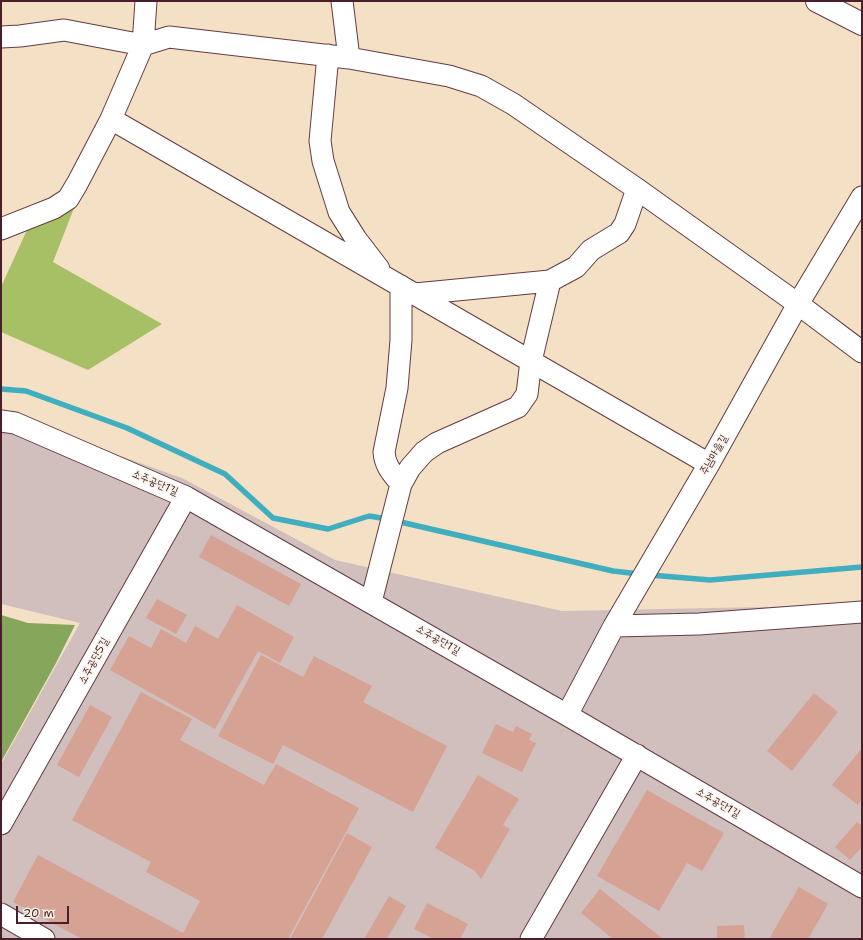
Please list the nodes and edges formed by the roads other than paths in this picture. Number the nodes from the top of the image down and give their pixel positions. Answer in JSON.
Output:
{"nodes":[{"id":1,"x":146,"y":1,"type":"edge"},
{"id":2,"x":342,"y":1,"type":"edge"},
{"id":3,"x":817,"y":1,"type":"edge"},
{"id":4,"x":862,"y":24,"type":"edge"},
{"id":5,"x":1,"y":37,"type":"edge"},
{"id":6,"x":144,"y":45,"type":"junction"},
{"id":7,"x":328,"y":55,"type":"junction"},
{"id":8,"x":349,"y":58,"type":"junction"},
{"id":9,"x":111,"y":119,"type":"junction"},
{"id":10,"x":637,"y":190,"type":"junction"},
{"id":11,"x":862,"y":197,"type":"edge"},
{"id":12,"x":1,"y":229,"type":"edge"},
{"id":13,"x":550,"y":281,"type":"junction"},
{"id":14,"x":400,"y":286,"type":"junction"},
{"id":15,"x":798,"y":304,"type":"junction"},
{"id":16,"x":862,"y":352,"type":"edge"},
{"id":17,"x":531,"y":361,"type":"junction"},
{"id":18,"x":1,"y":421,"type":"edge"},
{"id":19,"x":709,"y":464,"type":"junction"},
{"id":20,"x":401,"y":484,"type":"junction"},
{"id":21,"x":186,"y":497,"type":"junction"},
{"id":22,"x":371,"y":602,"type":"junction"},
{"id":23,"x":862,"y":612,"type":"edge"},
{"id":24,"x":614,"y":626,"type":"junction"},
{"id":25,"x":568,"y":715,"type":"junction"},
{"id":26,"x":637,"y":755,"type":"junction"},
{"id":27,"x":1,"y":824,"type":"edge"},
{"id":28,"x":862,"y":887,"type":"edge"},
{"id":29,"x":1,"y":914,"type":"edge"},
{"id":30,"x":44,"y":939,"type":"edge"},
{"id":31,"x":531,"y":939,"type":"edge"}],
"edges":[{"from":1,"to":6,"type":"street"},
{"from":2,"to":8,"type":"street"},
{"from":3,"to":4,"type":"main road"},
{"from":5,"to":6,"type":"street"},
{"from":6,"to":7,"type":"street"},
{"from":6,"to":9,"type":"street"},
{"from":7,"to":8,"type":"street"},
{"from":7,"to":14,"type":"street"},
{"from":8,"to":10,"type":"street"},
{"from":9,"to":12,"type":"street"},
{"from":9,"to":14,"type":"street"},
{"from":10,"to":13,"type":"street"},
{"from":10,"to":15,"type":"street"},
{"from":11,"to":15,"type":"street","name":"주남마을길"},
{"from":13,"to":14,"type":"street"},
{"from":13,"to":17,"type":"street"},
{"from":14,"to":17,"type":"street"},
{"from":14,"to":20,"type":"street"},
{"from":15,"to":16,"type":"street"},
{"from":15,"to":19,"type":"street","name":"주남마을길"},
{"from":17,"to":19,"type":"street"},
{"from":17,"to":20,"type":"street"},
{"from":18,"to":21,"type":"street","name":"소주공단1길"},
{"from":19,"to":24,"type":"street","name":"주남마을길"},
{"from":20,"to":22,"type":"street"},
{"from":21,"to":22,"type":"street","name":"소주공단1길"},
{"from":21,"to":27,"type":"street","name":"소주공단5길"},
{"from":22,"to":25,"type":"street","name":"소주공단1길"},
{"from":23,"to":24,"type":"street"},
{"from":24,"to":25,"type":"street","name":"주남마을길"},
{"from":25,"to":26,"type":"street","name":"소주공단1길"},
{"from":26,"to":28,"type":"street","name":"소주공단1길"},
{"from":26,"to":31,"type":"street"},
{"from":29,"to":30,"type":"street"}]}
